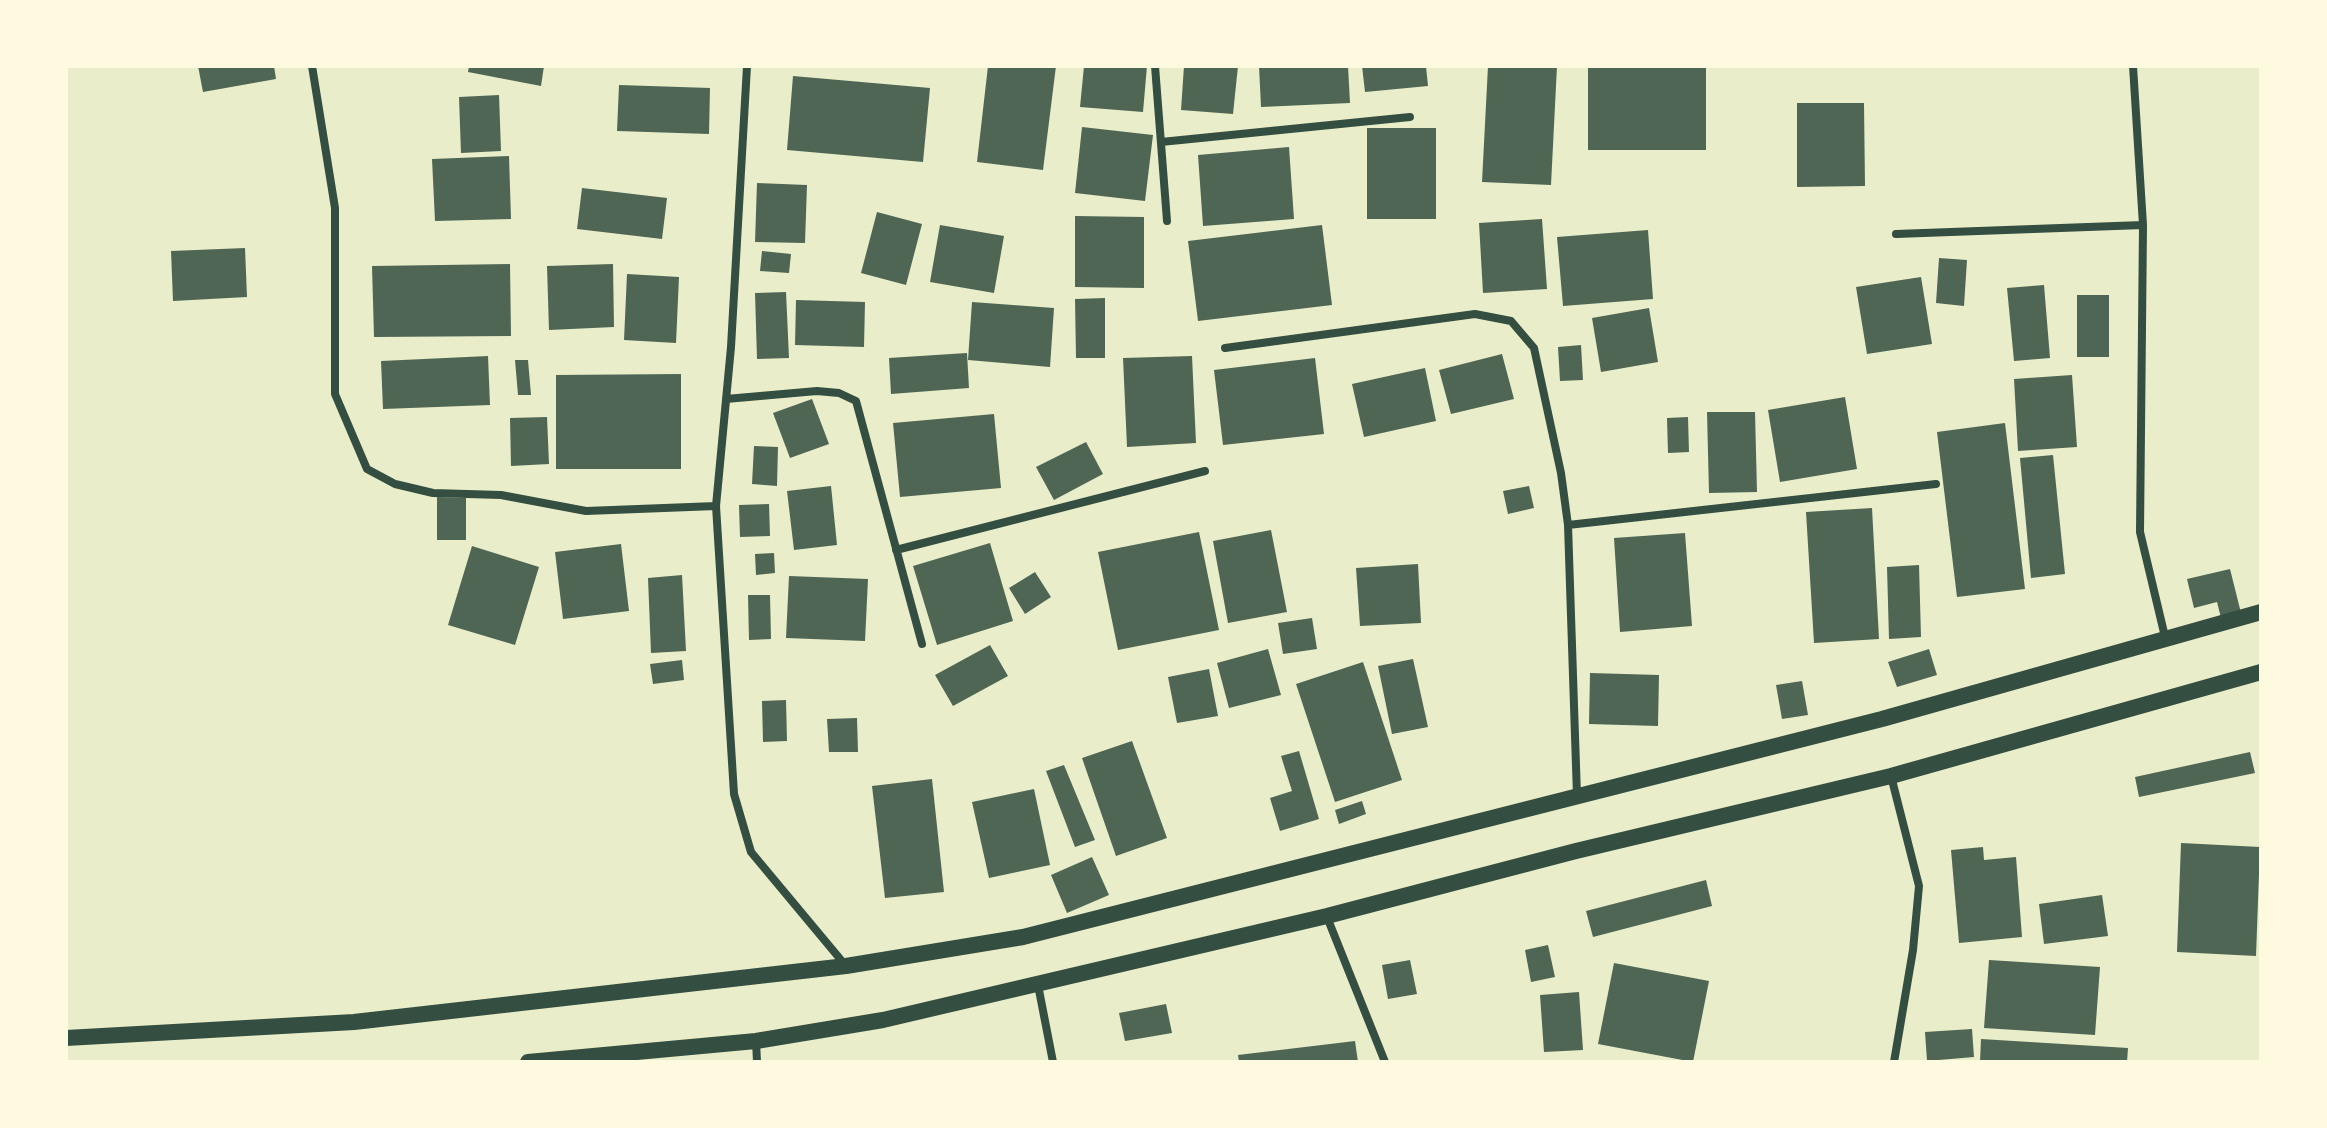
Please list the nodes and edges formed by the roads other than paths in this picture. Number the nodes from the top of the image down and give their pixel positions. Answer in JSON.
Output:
{"nodes":[{"id":1,"x":312,"y":66,"type":"edge"},
{"id":2,"x":747,"y":66,"type":"edge"},
{"id":3,"x":1155,"y":66,"type":"edge"},
{"id":4,"x":2133,"y":66,"type":"edge"},
{"id":5,"x":1410,"y":117,"type":"dead end"},
{"id":6,"x":1161,"y":142,"type":"junction"},
{"id":7,"x":1167,"y":221,"type":"dead end"},
{"id":8,"x":2143,"y":225,"type":"junction"},
{"id":9,"x":1896,"y":234,"type":"dead end"},
{"id":10,"x":1225,"y":348,"type":"dead end"},
{"id":11,"x":726,"y":399,"type":"junction"},
{"id":12,"x":1205,"y":471,"type":"dead end"},
{"id":13,"x":1936,"y":484,"type":"dead end"},
{"id":14,"x":716,"y":506,"type":"junction"},
{"id":15,"x":1568,"y":525,"type":"junction"},
{"id":16,"x":896,"y":550,"type":"junction"},
{"id":17,"x":2261,"y":612,"type":"edge"},
{"id":18,"x":2166,"y":641,"type":"junction"},
{"id":19,"x":922,"y":644,"type":"dead end"},
{"id":20,"x":2261,"y":672,"type":"edge"},
{"id":21,"x":1891,"y":776,"type":"junction"},
{"id":22,"x":1577,"y":796,"type":"junction"},
{"id":23,"x":1327,"y":916,"type":"junction"},
{"id":24,"x":846,"y":966,"type":"junction"},
{"id":25,"x":1038,"y":985,"type":"junction"},
{"id":26,"x":66,"y":1038,"type":"edge"},
{"id":27,"x":756,"y":1041,"type":"junction"},
{"id":28,"x":528,"y":1062,"type":"edge"},
{"id":29,"x":757,"y":1062,"type":"edge"},
{"id":30,"x":1053,"y":1062,"type":"edge"},
{"id":31,"x":1385,"y":1062,"type":"edge"},
{"id":32,"x":1894,"y":1062,"type":"edge"}],
"edges":[{"from":1,"to":14,"type":"street"},
{"from":2,"to":11,"type":"street"},
{"from":3,"to":6,"type":"street"},
{"from":4,"to":8,"type":"street"},
{"from":5,"to":6,"type":"street"},
{"from":6,"to":7,"type":"street"},
{"from":8,"to":9,"type":"street"},
{"from":8,"to":18,"type":"street"},
{"from":10,"to":15,"type":"street"},
{"from":11,"to":14,"type":"street"},
{"from":11,"to":16,"type":"street"},
{"from":12,"to":16,"type":"street"},
{"from":13,"to":15,"type":"street"},
{"from":14,"to":24,"type":"street"},
{"from":15,"to":22,"type":"street"},
{"from":16,"to":19,"type":"street"},
{"from":17,"to":18,"type":"main road"},
{"from":18,"to":22,"type":"main road"},
{"from":20,"to":21,"type":"main road"},
{"from":21,"to":23,"type":"main road"},
{"from":21,"to":32,"type":"street"},
{"from":22,"to":24,"type":"main road"},
{"from":23,"to":25,"type":"main road"},
{"from":23,"to":31,"type":"street"},
{"from":24,"to":26,"type":"main road"},
{"from":25,"to":27,"type":"main road"},
{"from":25,"to":30,"type":"street"},
{"from":27,"to":28,"type":"main road"},
{"from":27,"to":29,"type":"street"}]}
